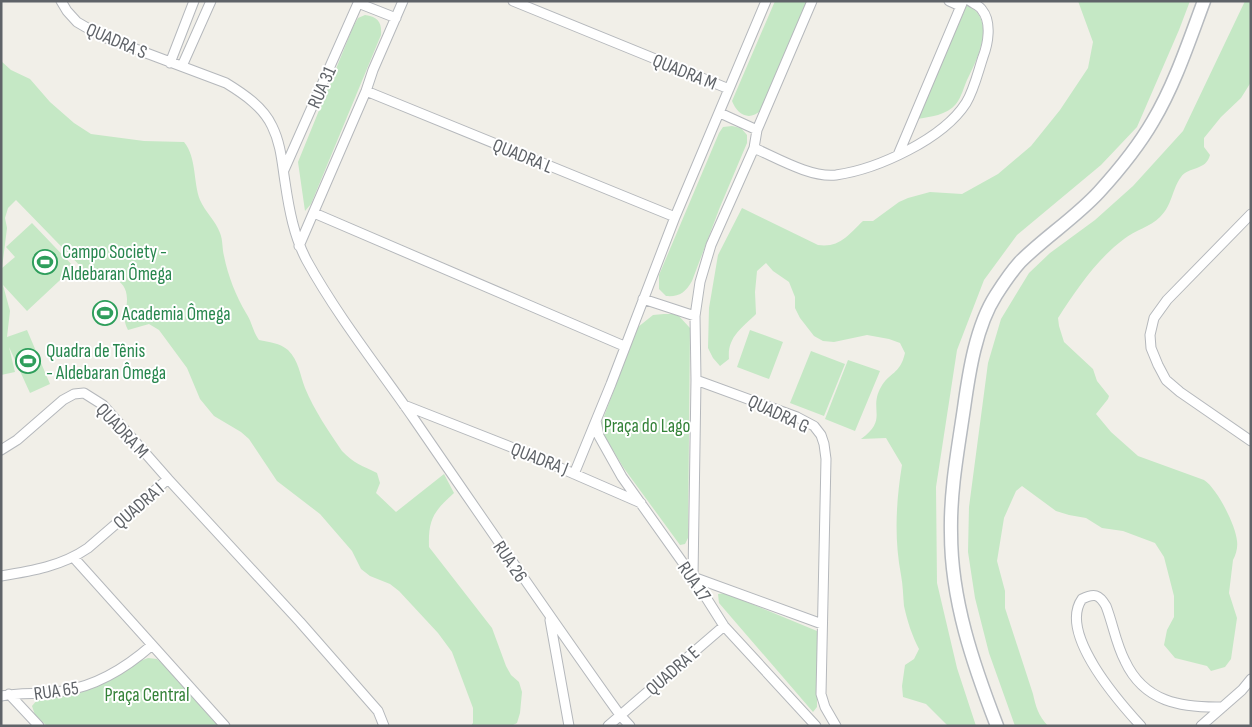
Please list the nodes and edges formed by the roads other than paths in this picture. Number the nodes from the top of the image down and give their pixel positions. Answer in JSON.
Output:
{"nodes":[{"id":1,"x":61,"y":1,"type":"edge"},
{"id":2,"x":194,"y":1,"type":"edge"},
{"id":3,"x":210,"y":1,"type":"edge"},
{"id":4,"x":403,"y":1,"type":"edge"},
{"id":5,"x":514,"y":1,"type":"edge"},
{"id":6,"x":766,"y":1,"type":"edge"},
{"id":7,"x":812,"y":1,"type":"edge"},
{"id":8,"x":949,"y":1,"type":"edge"},
{"id":9,"x":970,"y":1,"type":"edge"},
{"id":10,"x":1204,"y":1,"type":"edge"},
{"id":11,"x":358,"y":2,"type":"edge"},
{"id":12,"x":962,"y":4,"type":"edge"},
{"id":13,"x":396,"y":18,"type":"junction"},
{"id":14,"x":170,"y":63,"type":"junction"},
{"id":15,"x":182,"y":66,"type":"junction"},
{"id":16,"x":728,"y":89,"type":"junction"},
{"id":17,"x":366,"y":91,"type":"junction"},
{"id":18,"x":720,"y":113,"type":"junction"},
{"id":19,"x":757,"y":130,"type":"junction"},
{"id":20,"x":754,"y":148,"type":"junction"},
{"id":21,"x":898,"y":155,"type":"junction"},
{"id":22,"x":283,"y":172,"type":"junction"},
{"id":23,"x":314,"y":213,"type":"junction"},
{"id":24,"x":1250,"y":216,"type":"edge"},
{"id":25,"x":675,"y":217,"type":"junction"},
{"id":26,"x":299,"y":246,"type":"junction"},
{"id":27,"x":643,"y":299,"type":"junction"},
{"id":28,"x":694,"y":316,"type":"junction"},
{"id":29,"x":624,"y":346,"type":"junction"},
{"id":30,"x":696,"y":380,"type":"junction"},
{"id":31,"x":404,"y":404,"type":"junction"},
{"id":32,"x":596,"y":421,"type":"junction"},
{"id":33,"x":1251,"y":441,"type":"edge"},
{"id":34,"x":1,"y":450,"type":"edge"},
{"id":35,"x":574,"y":474,"type":"junction"},
{"id":36,"x":168,"y":479,"type":"junction"},
{"id":37,"x":641,"y":504,"type":"junction"},
{"id":38,"x":74,"y":558,"type":"junction"},
{"id":39,"x":1,"y":576,"type":"edge"},
{"id":40,"x":693,"y":577,"type":"junction"},
{"id":41,"x":550,"y":617,"type":"junction"},
{"id":42,"x":822,"y":624,"type":"junction"},
{"id":43,"x":724,"y":626,"type":"junction"},
{"id":44,"x":152,"y":645,"type":"junction"},
{"id":45,"x":1251,"y":679,"type":"edge"},
{"id":46,"x":5,"y":695,"type":"edge"},
{"id":47,"x":1223,"y":707,"type":"junction"},
{"id":48,"x":620,"y":715,"type":"junction"},
{"id":49,"x":39,"y":726,"type":"edge"},
{"id":50,"x":225,"y":726,"type":"edge"},
{"id":51,"x":384,"y":726,"type":"edge"},
{"id":52,"x":569,"y":726,"type":"edge"},
{"id":53,"x":608,"y":726,"type":"edge"},
{"id":54,"x":630,"y":726,"type":"edge"},
{"id":55,"x":816,"y":726,"type":"edge"},
{"id":56,"x":836,"y":726,"type":"edge"},
{"id":57,"x":997,"y":726,"type":"edge"},
{"id":58,"x":1141,"y":726,"type":"edge"},
{"id":59,"x":1201,"y":726,"type":"edge"}],
"edges":[{"from":1,"to":14,"type":"street","name":"QUADRA S"},
{"from":2,"to":14,"type":"street"},
{"from":3,"to":15,"type":"street"},
{"from":4,"to":13,"type":"street"},
{"from":5,"to":16,"type":"street","name":"QUADRA M"},
{"from":6,"to":16,"type":"street"},
{"from":7,"to":19,"type":"street"},
{"from":8,"to":12,"type":"street"},
{"from":9,"to":21,"type":"street"},
{"from":10,"to":57,"type":"street"},
{"from":11,"to":13,"type":"street"},
{"from":11,"to":22,"type":"street","name":"RUA 31"},
{"from":12,"to":21,"type":"street"},
{"from":13,"to":17,"type":"street"},
{"from":14,"to":15,"type":"street","name":"QUADRA S"},
{"from":15,"to":22,"type":"street"},
{"from":16,"to":18,"type":"street","name":"QUADRA M"},
{"from":17,"to":23,"type":"street"},
{"from":17,"to":25,"type":"street","name":"QUADRA L"},
{"from":18,"to":19,"type":"street"},
{"from":18,"to":25,"type":"street","name":"QUADRA M"},
{"from":19,"to":20,"type":"street"},
{"from":20,"to":21,"type":"street"},
{"from":20,"to":28,"type":"street"},
{"from":22,"to":26,"type":"street"},
{"from":23,"to":26,"type":"street"},
{"from":23,"to":29,"type":"street"},
{"from":24,"to":33,"type":"street"},
{"from":25,"to":27,"type":"street"},
{"from":26,"to":31,"type":"street"},
{"from":27,"to":28,"type":"street"},
{"from":27,"to":29,"type":"street"},
{"from":28,"to":30,"type":"street"},
{"from":29,"to":32,"type":"street","name":"QUADRA J"},
{"from":30,"to":40,"type":"street"},
{"from":30,"to":42,"type":"street","name":"QUADRA G"},
{"from":31,"to":35,"type":"street","name":"QUADRA J"},
{"from":31,"to":41,"type":"street","name":"RUA 26"},
{"from":32,"to":35,"type":"street","name":"QUADRA J"},
{"from":32,"to":37,"type":"street","name":"RUA 17"},
{"from":34,"to":36,"type":"street","name":"QUADRA M"},
{"from":35,"to":37,"type":"street"},
{"from":36,"to":38,"type":"street","name":"QUADRA I"},
{"from":36,"to":51,"type":"street","name":"QUADRA I"},
{"from":37,"to":40,"type":"street","name":"RUA 17"},
{"from":38,"to":39,"type":"street"},
{"from":38,"to":44,"type":"street"},
{"from":40,"to":42,"type":"street"},
{"from":40,"to":43,"type":"street","name":"RUA 17"},
{"from":41,"to":48,"type":"street","name":"RUA 26"},
{"from":41,"to":52,"type":"street"},
{"from":42,"to":56,"type":"street"},
{"from":43,"to":48,"type":"street","name":"QUADRA E"},
{"from":43,"to":55,"type":"street","name":"RUA 17"},
{"from":44,"to":46,"type":"street","name":"RUA 65"},
{"from":44,"to":50,"type":"street"},
{"from":45,"to":47,"type":"street"},
{"from":46,"to":49,"type":"street"},
{"from":47,"to":58,"type":"street"},
{"from":47,"to":59,"type":"street"},
{"from":48,"to":53,"type":"street","name":"QUADRA E"},
{"from":48,"to":54,"type":"street","name":"RUA 26"}]}
